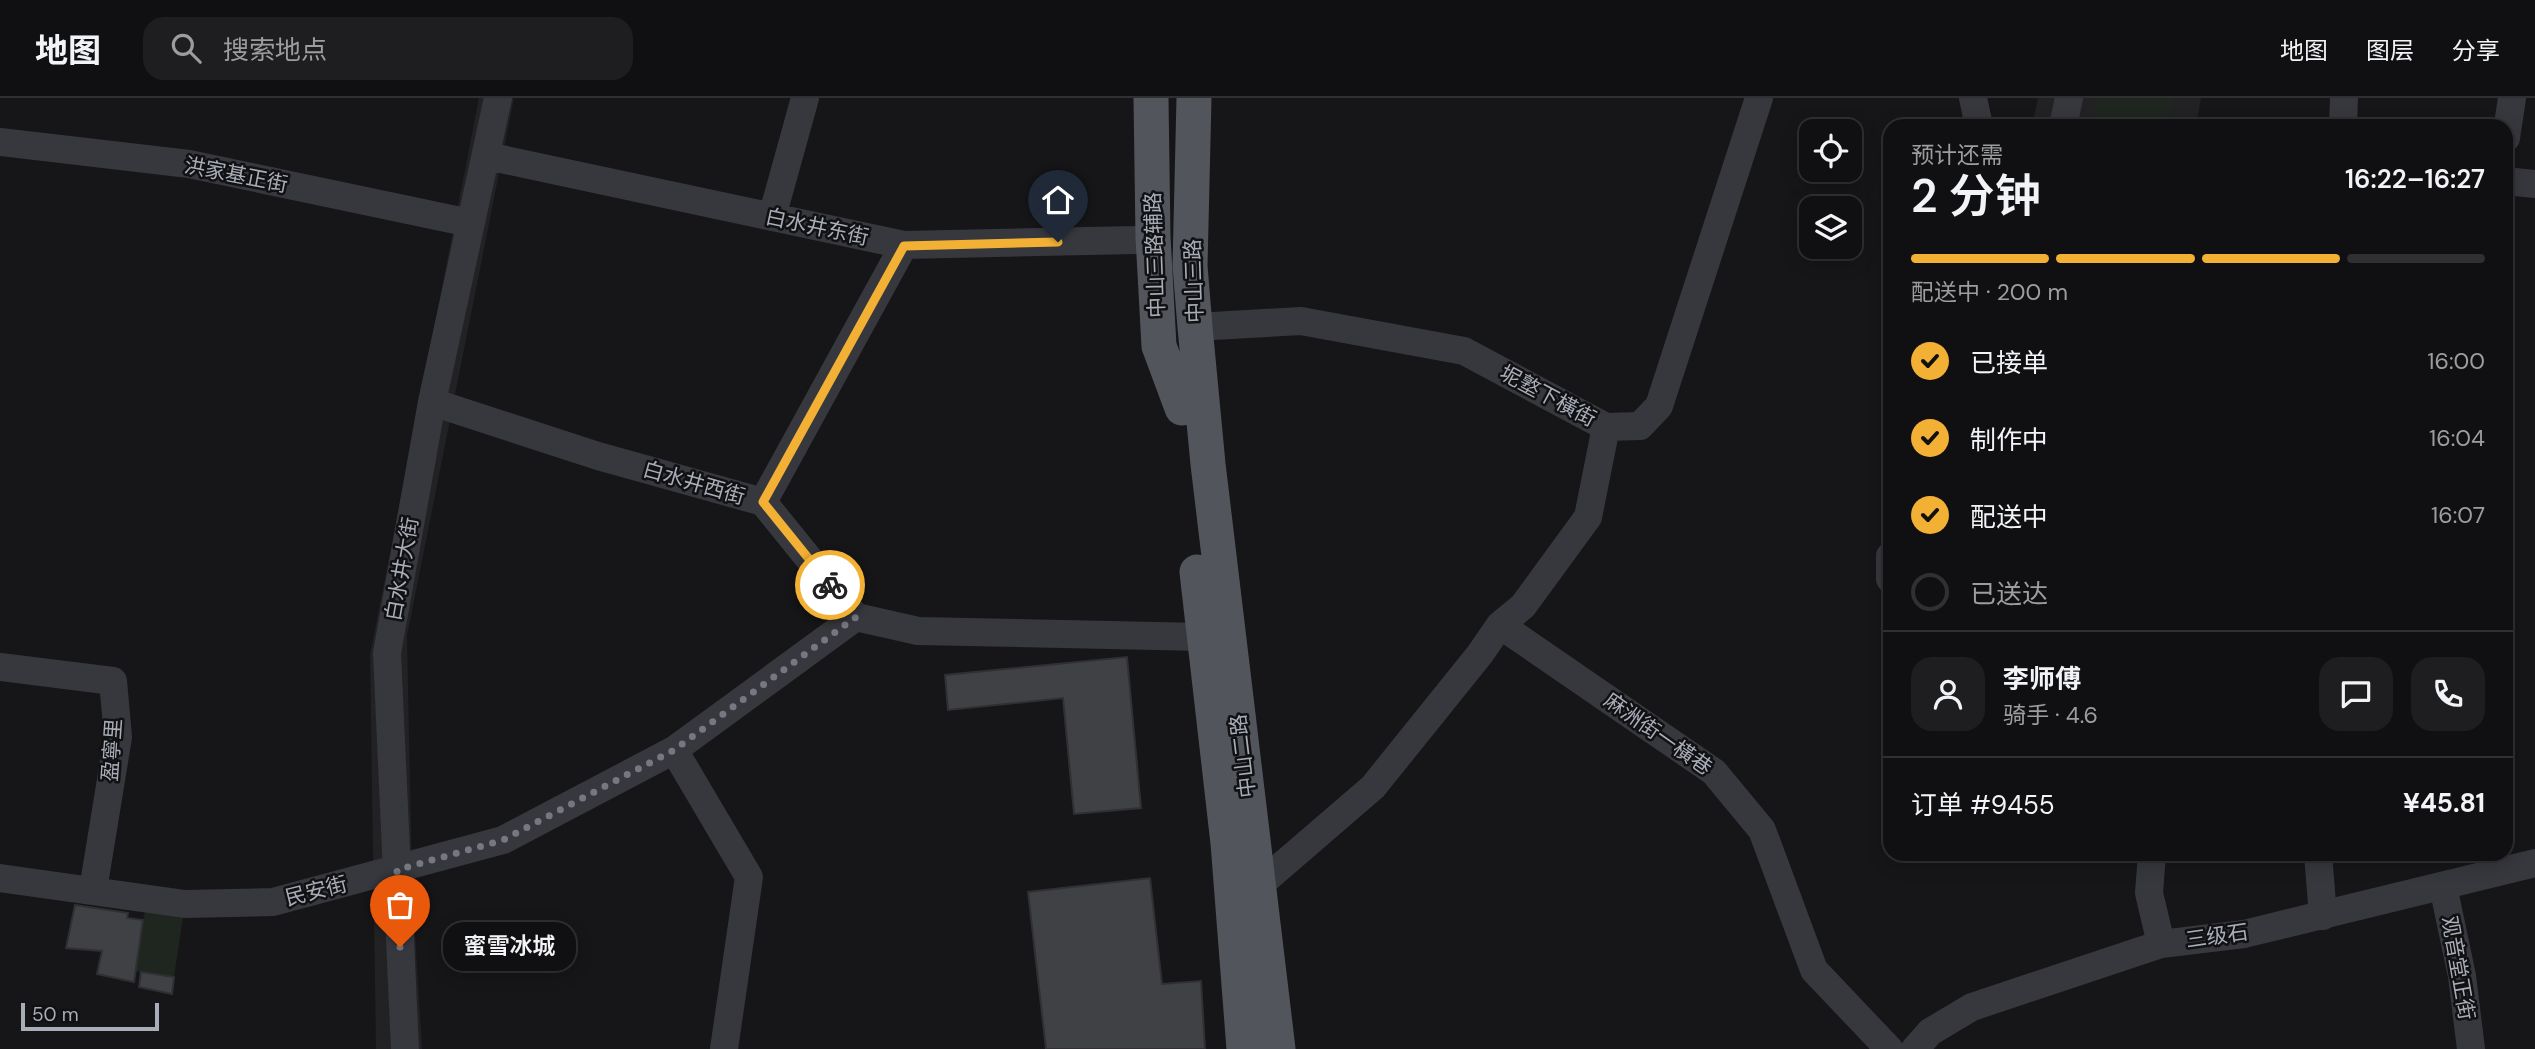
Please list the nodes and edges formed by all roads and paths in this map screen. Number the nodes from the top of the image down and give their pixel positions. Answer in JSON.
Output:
{"nodes":[{"id":1,"x":498,"y":98,"type":"edge"},
{"id":2,"x":805,"y":98,"type":"edge"},
{"id":3,"x":1152,"y":98,"type":"edge"},
{"id":4,"x":1174,"y":98,"type":"edge"},
{"id":5,"x":1194,"y":98,"type":"edge"},
{"id":6,"x":1214,"y":98,"type":"edge"},
{"id":7,"x":1759,"y":98,"type":"edge"},
{"id":8,"x":1973,"y":98,"type":"edge"},
{"id":9,"x":2069,"y":98,"type":"edge"},
{"id":10,"x":2344,"y":98,"type":"edge"},
{"id":11,"x":2512,"y":98,"type":"edge"},
{"id":12,"x":1978,"y":119,"type":"edge"},
{"id":13,"x":2064,"y":119,"type":"edge"},
{"id":14,"x":2343,"y":119,"type":"edge"},
{"id":15,"x":2509,"y":119,"type":"edge"},
{"id":16,"x":0,"y":142,"type":"edge"},
{"id":17,"x":487,"y":156,"type":"junction"},
{"id":18,"x":2513,"y":182,"type":"edge"},
{"id":19,"x":2535,"y":184,"type":"edge"},
{"id":20,"x":772,"y":217,"type":"junction"},
{"id":21,"x":470,"y":223,"type":"junction"},
{"id":22,"x":1153,"y":237,"type":"junction"},
{"id":23,"x":904,"y":246,"type":"junction"},
{"id":24,"x":1190,"y":266,"type":"junction"},
{"id":25,"x":1195,"y":327,"type":"junction"},
{"id":26,"x":432,"y":402,"type":"junction"},
{"id":27,"x":1182,"y":408,"type":"junction"},
{"id":28,"x":1606,"y":427,"type":"junction"},
{"id":29,"x":1197,"y":464,"type":"junction"},
{"id":30,"x":763,"y":502,"type":"junction"},
{"id":31,"x":856,"y":617,"type":"junction"},
{"id":32,"x":1500,"y":625,"type":"junction"},
{"id":33,"x":1203,"y":637,"type":"junction"},
{"id":34,"x":0,"y":667,"type":"edge"},
{"id":35,"x":674,"y":750,"type":"junction"},
{"id":36,"x":2151,"y":861,"type":"edge"},
{"id":37,"x":2319,"y":861,"type":"edge"},
{"id":38,"x":2535,"y":863,"type":"edge"},
{"id":39,"x":397,"y":870,"type":"junction"},
{"id":40,"x":0,"y":878,"type":"edge"},
{"id":41,"x":1258,"y":886,"type":"junction"},
{"id":42,"x":2443,"y":886,"type":"junction"},
{"id":43,"x":93,"y":890,"type":"junction"},
{"id":44,"x":2323,"y":916,"type":"junction"},
{"id":45,"x":2161,"y":944,"type":"junction"},
{"id":46,"x":405,"y":1049,"type":"edge"},
{"id":47,"x":724,"y":1049,"type":"edge"},
{"id":48,"x":1244,"y":1049,"type":"edge"},
{"id":49,"x":1278,"y":1049,"type":"edge"},
{"id":50,"x":1889,"y":1049,"type":"edge"},
{"id":51,"x":1915,"y":1049,"type":"edge"},
{"id":52,"x":2471,"y":1049,"type":"edge"}],
"edges":[{"from":1,"to":17,"type":"street","name":"白水井大街"},
{"from":2,"to":20,"type":"street"},
{"from":3,"to":22,"type":"main road","name":"中山三路辅路"},
{"from":4,"to":27,"type":"main road","name":"中山三路"},
{"from":5,"to":24,"type":"main road","name":"中山三路"},
{"from":6,"to":24,"type":"main road","name":"中山三路辅路"},
{"from":7,"to":28,"type":"street","name":"坭墪下橫街"},
{"from":8,"to":12,"type":"street"},
{"from":9,"to":13,"type":"street"},
{"from":10,"to":14,"type":"street"},
{"from":11,"to":15,"type":"street"},
{"from":16,"to":21,"type":"street","name":"洪家基正街"},
{"from":17,"to":20,"type":"street","name":"白水井东街"},
{"from":17,"to":21,"type":"street","name":"白水井大街"},
{"from":18,"to":19,"type":"street"},
{"from":20,"to":23,"type":"street","name":"白水井东街"},
{"from":21,"to":26,"type":"street","name":"白水井大街"},
{"from":22,"to":23,"type":"street","name":"白水井东街"},
{"from":22,"to":27,"type":"main road","name":"中山三路辅路"},
{"from":23,"to":30,"type":"street"},
{"from":24,"to":25,"type":"main road","name":"中山三路"},
{"from":25,"to":28,"type":"street","name":"坭墪下橫街"},
{"from":25,"to":29,"type":"main road","name":"中山三路"},
{"from":26,"to":30,"type":"street","name":"白水井西街"},
{"from":26,"to":39,"type":"street","name":"白水井大街"},
{"from":27,"to":29,"type":"main road","name":"中山三路"},
{"from":28,"to":32,"type":"street"},
{"from":29,"to":33,"type":"main road","name":"中山二路"},
{"from":29,"to":41,"type":"main road","name":"中山二路"},
{"from":30,"to":31,"type":"street","name":"白水井西街"},
{"from":31,"to":33,"type":"street"},
{"from":31,"to":35,"type":"street","name":"民安街"},
{"from":32,"to":41,"type":"street"},
{"from":32,"to":50,"type":"street","name":"麻洲街一橫巷"},
{"from":33,"to":48,"type":"main road","name":"中山二路"},
{"from":34,"to":43,"type":"street","name":"盈寧里"},
{"from":35,"to":39,"type":"street","name":"民安街"},
{"from":35,"to":47,"type":"street"},
{"from":36,"to":45,"type":"street"},
{"from":37,"to":44,"type":"street"},
{"from":38,"to":42,"type":"street","name":"三级石"},
{"from":39,"to":43,"type":"street","name":"民安街"},
{"from":39,"to":46,"type":"street","name":"白水井大街"},
{"from":40,"to":43,"type":"street","name":"民安街"},
{"from":41,"to":49,"type":"main road","name":"中山二路"},
{"from":42,"to":44,"type":"street","name":"三级石"},
{"from":42,"to":52,"type":"street","name":"观音堂正街"},
{"from":44,"to":45,"type":"street","name":"三级石"},
{"from":45,"to":51,"type":"street","name":"三级石"}]}
